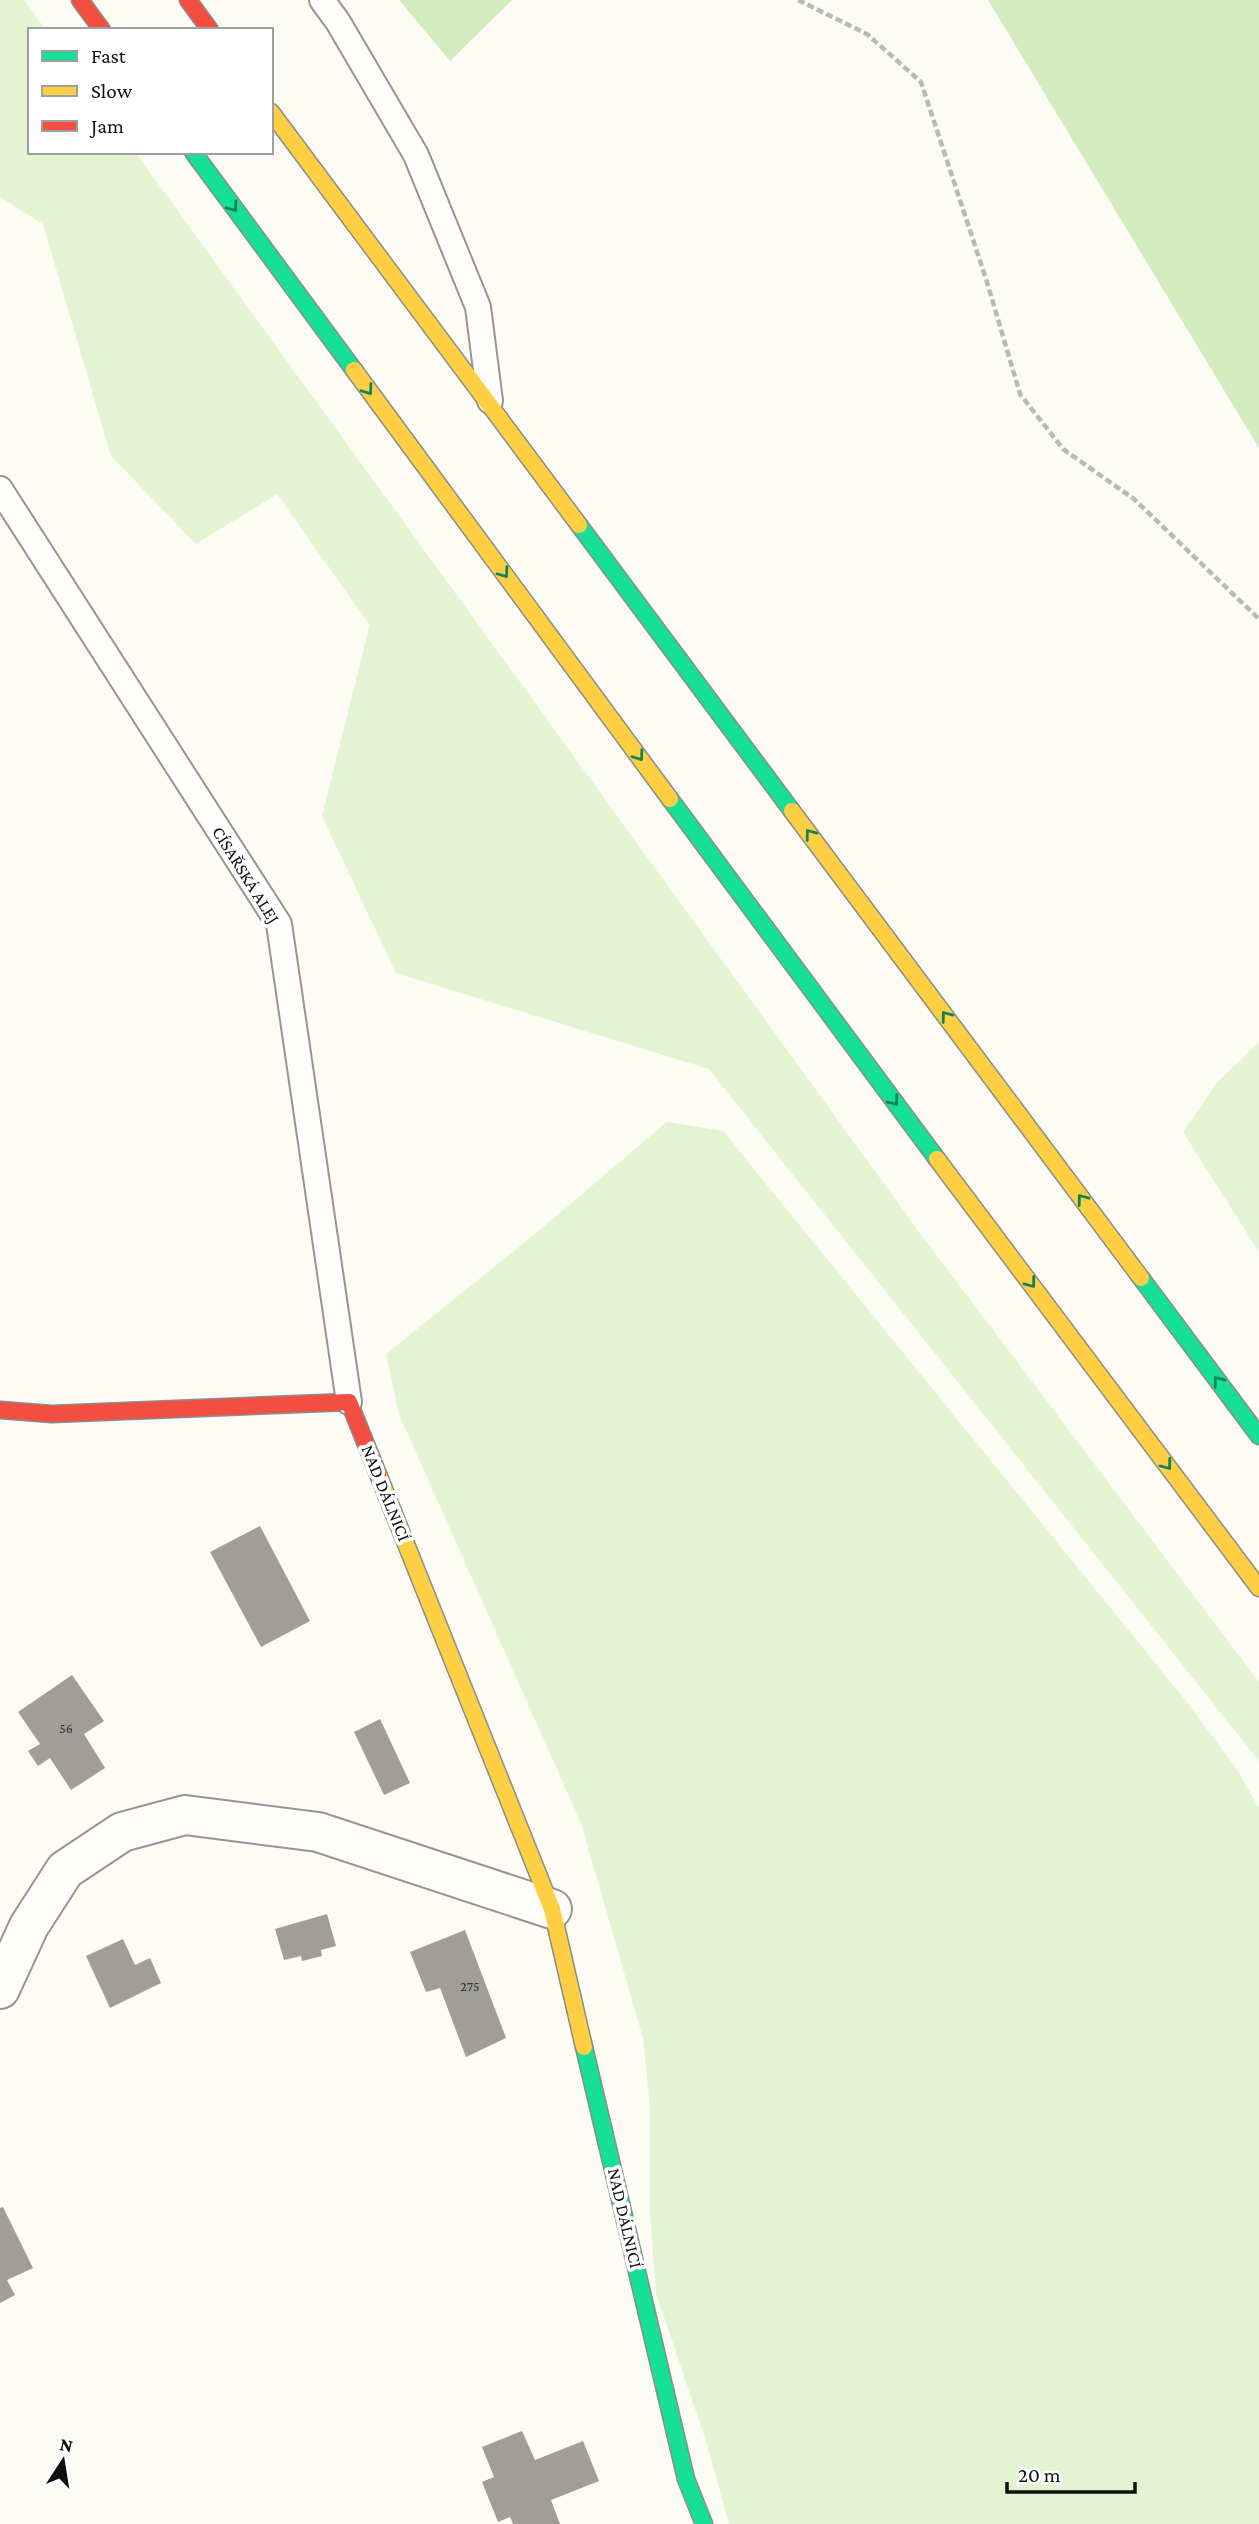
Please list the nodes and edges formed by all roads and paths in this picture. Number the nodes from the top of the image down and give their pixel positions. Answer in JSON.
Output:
{"nodes":[{"id":1,"x":80,"y":0,"type":"edge"},
{"id":2,"x":188,"y":0,"type":"edge"},
{"id":3,"x":322,"y":0,"type":"edge"},
{"id":4,"x":798,"y":0,"type":"edge"},
{"id":5,"x":101,"y":28,"type":"edge"},
{"id":6,"x":209,"y":28,"type":"edge"},
{"id":7,"x":273,"y":115,"type":"edge"},
{"id":8,"x":194,"y":154,"type":"edge"},
{"id":9,"x":490,"y":405,"type":"junction"},
{"id":10,"x":0,"y":489,"type":"edge"},
{"id":11,"x":1259,"y":619,"type":"edge"},
{"id":12,"x":349,"y":1402,"type":"junction"},
{"id":13,"x":0,"y":1410,"type":"edge"},
{"id":14,"x":1259,"y":1436,"type":"edge"},
{"id":15,"x":1259,"y":1588,"type":"edge"},
{"id":16,"x":552,"y":1909,"type":"junction"},
{"id":17,"x":0,"y":1989,"type":"edge"},
{"id":18,"x":704,"y":2524,"type":"edge"}],
"edges":[{"from":1,"to":5,"type":"main road"},
{"from":2,"to":6,"type":"main road"},
{"from":3,"to":9,"type":"lane"},
{"from":4,"to":11,"type":"path"},
{"from":7,"to":9,"type":"main road"},
{"from":8,"to":15,"type":"main road","one_way":true},
{"from":14,"to":9,"type":"main road","one_way":true},
{"from":10,"to":12,"type":"lane","name":"CÍSAŘSKÁ ALEJ"},
{"from":12,"to":13,"type":"main road"},
{"from":12,"to":16,"type":"main road","name":"NAD DÁLNICÍ"},
{"from":16,"to":17,"type":"street"},
{"from":16,"to":18,"type":"main road","name":"NAD DÁLNICÍ"}]}
